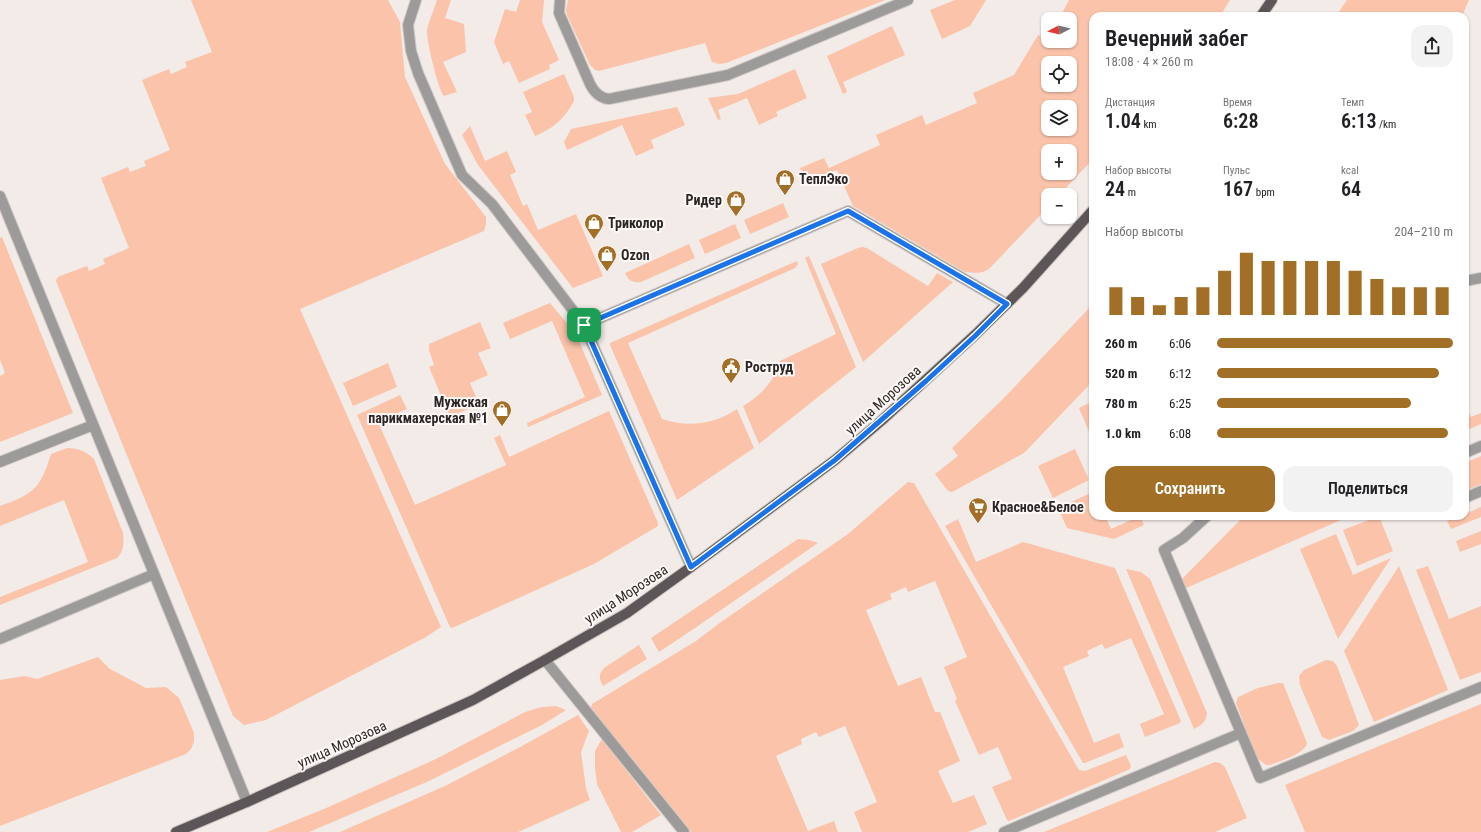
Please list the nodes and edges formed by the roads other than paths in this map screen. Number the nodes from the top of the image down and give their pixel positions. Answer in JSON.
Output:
{"nodes":[{"id":1,"x":416,"y":0,"type":"edge"},
{"id":2,"x":560,"y":0,"type":"edge"},
{"id":3,"x":908,"y":0,"type":"edge"},
{"id":4,"x":1272,"y":0,"type":"edge"},
{"id":5,"x":1264,"y":12,"type":"edge"},
{"id":6,"x":0,"y":196,"type":"edge"},
{"id":7,"x":1089,"y":214,"type":"edge"},
{"id":8,"x":4,"y":219,"type":"edge"},
{"id":9,"x":1481,"y":278,"type":"edge"},
{"id":10,"x":1469,"y":280,"type":"edge"},
{"id":11,"x":1007,"y":304,"type":"junction"},
{"id":12,"x":584,"y":325,"type":"junction"},
{"id":13,"x":93,"y":425,"type":"junction"},
{"id":14,"x":1481,"y":446,"type":"edge"},
{"id":15,"x":1469,"y":451,"type":"edge"},
{"id":16,"x":0,"y":462,"type":"edge"},
{"id":17,"x":1481,"y":491,"type":"edge"},
{"id":18,"x":1469,"y":496,"type":"edge"},
{"id":19,"x":1203,"y":520,"type":"edge"},
{"id":20,"x":691,"y":567,"type":"junction"},
{"id":21,"x":154,"y":574,"type":"junction"},
{"id":22,"x":0,"y":639,"type":"edge"},
{"id":23,"x":545,"y":660,"type":"junction"},
{"id":24,"x":1481,"y":687,"type":"edge"},
{"id":25,"x":1241,"y":733,"type":"junction"},
{"id":26,"x":247,"y":802,"type":"junction"},
{"id":27,"x":176,"y":832,"type":"edge"},
{"id":28,"x":684,"y":832,"type":"edge"},
{"id":29,"x":1004,"y":832,"type":"edge"}],
"edges":[{"from":1,"to":12,"type":"street"},
{"from":2,"to":3,"type":"street"},
{"from":4,"to":5,"type":"main road"},
{"from":6,"to":8,"type":"street"},
{"from":7,"to":11,"type":"main road","name":"улица Морозова"},
{"from":8,"to":13,"type":"street"},
{"from":9,"to":10,"type":"street"},
{"from":11,"to":12,"type":"street"},
{"from":11,"to":20,"type":"main road","name":"улица Морозова"},
{"from":12,"to":20,"type":"street"},
{"from":13,"to":16,"type":"street"},
{"from":13,"to":21,"type":"street"},
{"from":14,"to":15,"type":"street"},
{"from":17,"to":18,"type":"street"},
{"from":19,"to":25,"type":"street"},
{"from":20,"to":23,"type":"main road","name":"улица Морозова"},
{"from":21,"to":22,"type":"street"},
{"from":21,"to":26,"type":"street"},
{"from":23,"to":26,"type":"main road","name":"улица Морозова"},
{"from":23,"to":28,"type":"street"},
{"from":24,"to":25,"type":"street"},
{"from":25,"to":29,"type":"street"},
{"from":26,"to":27,"type":"main road","name":"улица Морозова"}]}
